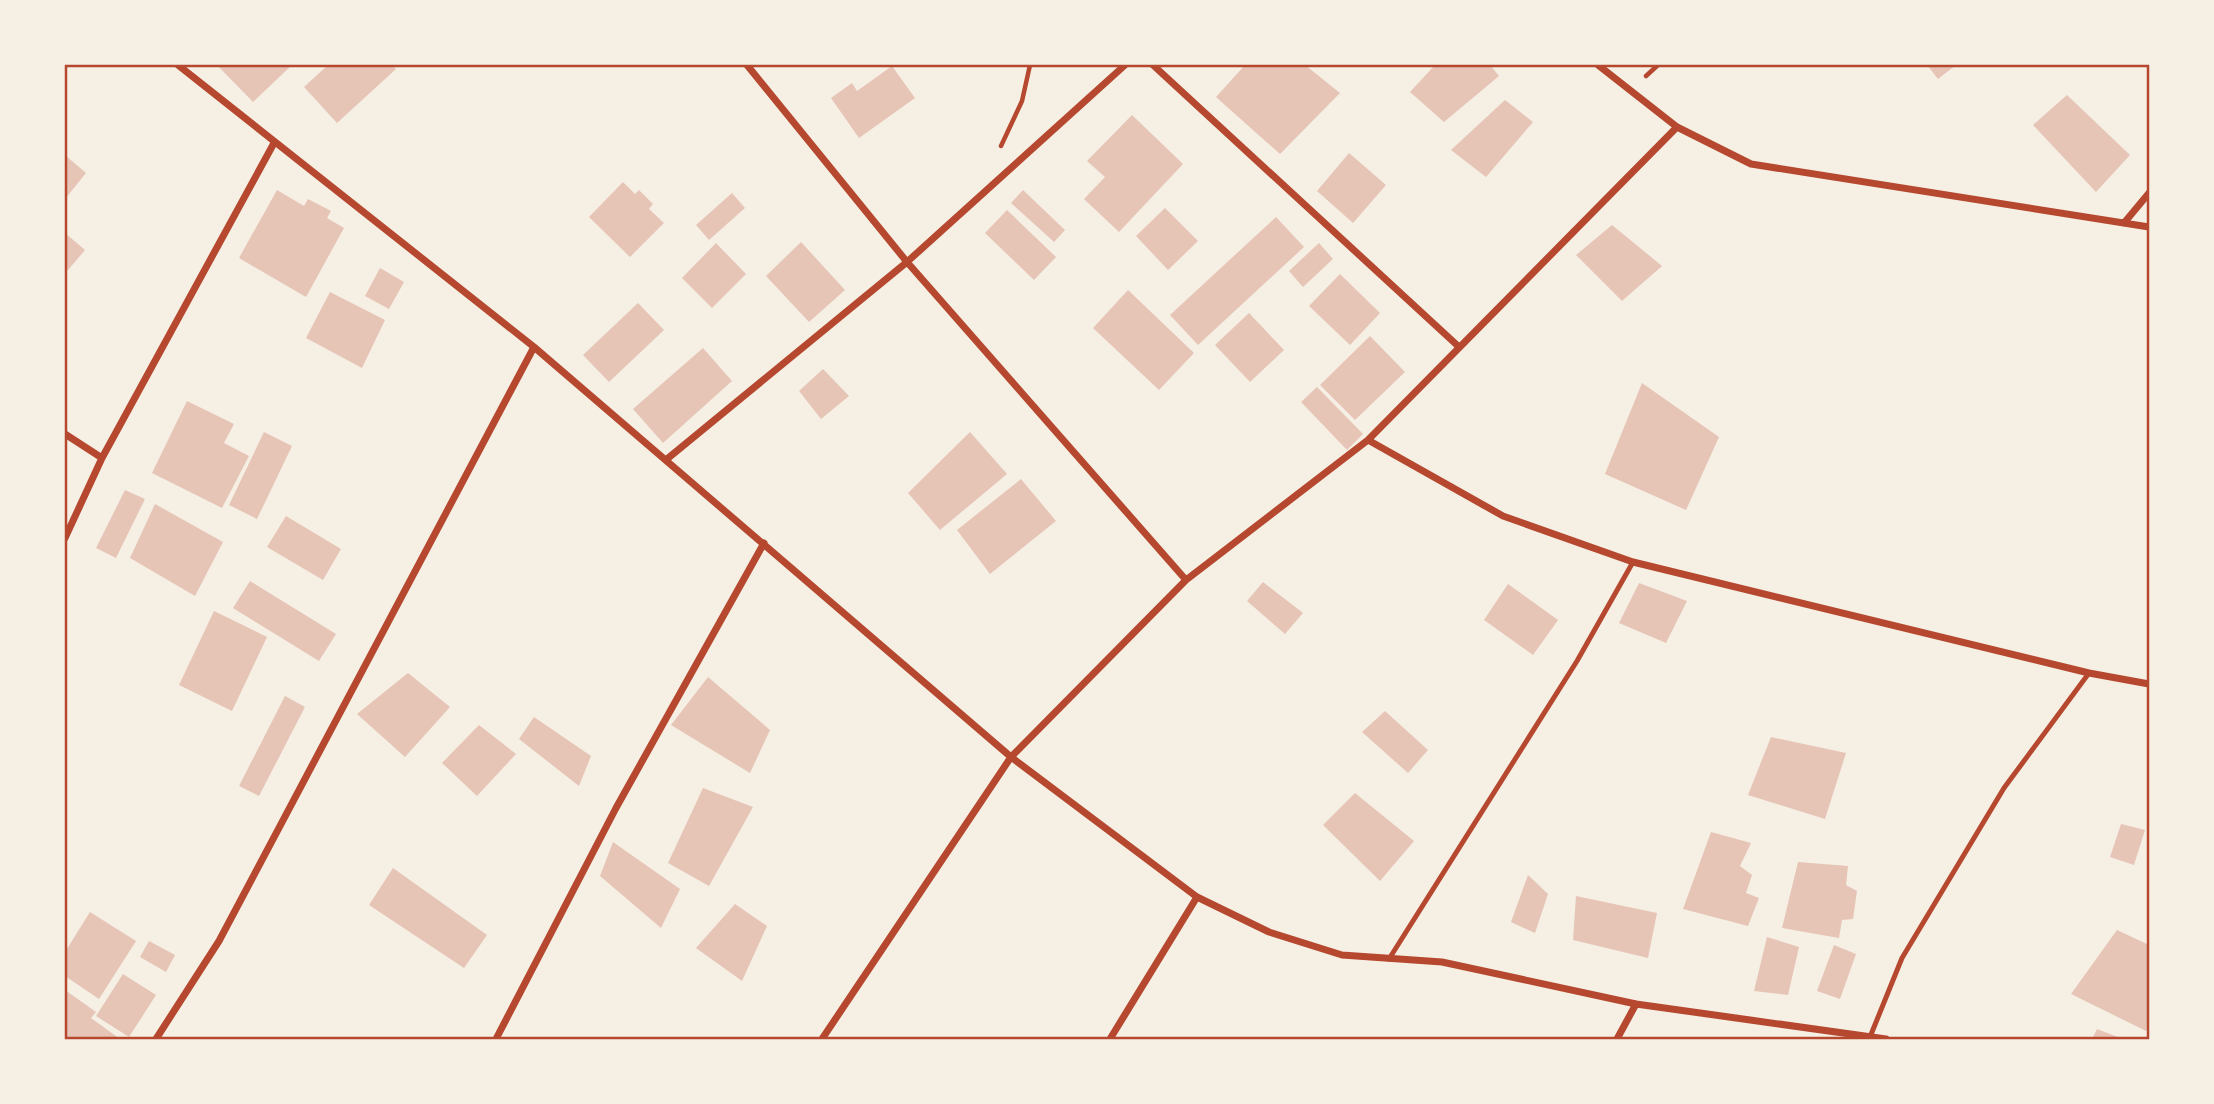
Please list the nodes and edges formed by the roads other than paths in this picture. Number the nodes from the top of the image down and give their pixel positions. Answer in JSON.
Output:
{"nodes":[{"id":1,"x":178,"y":65,"type":"edge"},
{"id":2,"x":747,"y":65,"type":"edge"},
{"id":3,"x":1125,"y":65,"type":"edge"},
{"id":4,"x":1153,"y":65,"type":"edge"},
{"id":5,"x":1598,"y":65,"type":"edge"},
{"id":6,"x":1677,"y":127,"type":"junction"},
{"id":7,"x":274,"y":143,"type":"junction"},
{"id":8,"x":2149,"y":193,"type":"edge"},
{"id":9,"x":2124,"y":223,"type":"junction"},
{"id":10,"x":2149,"y":227,"type":"edge"},
{"id":11,"x":907,"y":262,"type":"junction"},
{"id":12,"x":1458,"y":345,"type":"junction"},
{"id":13,"x":534,"y":347,"type":"junction"},
{"id":14,"x":65,"y":434,"type":"edge"},
{"id":15,"x":1368,"y":440,"type":"junction"},
{"id":16,"x":102,"y":458,"type":"junction"},
{"id":17,"x":667,"y":459,"type":"junction"},
{"id":18,"x":65,"y":538,"type":"edge"},
{"id":19,"x":764,"y":543,"type":"junction"},
{"id":20,"x":1633,"y":562,"type":"junction"},
{"id":21,"x":1186,"y":580,"type":"junction"},
{"id":22,"x":2089,"y":673,"type":"junction"},
{"id":23,"x":2149,"y":684,"type":"edge"},
{"id":24,"x":1011,"y":757,"type":"junction"},
{"id":25,"x":1197,"y":897,"type":"junction"},
{"id":26,"x":1389,"y":958,"type":"junction"},
{"id":27,"x":1636,"y":1003,"type":"junction"},
{"id":28,"x":1870,"y":1037,"type":"junction"},
{"id":29,"x":156,"y":1039,"type":"edge"},
{"id":30,"x":496,"y":1039,"type":"edge"},
{"id":31,"x":822,"y":1039,"type":"edge"},
{"id":32,"x":1110,"y":1039,"type":"edge"},
{"id":33,"x":1618,"y":1039,"type":"edge"},
{"id":34,"x":1886,"y":1039,"type":"edge"}],
"edges":[{"from":1,"to":7,"type":"street"},
{"from":2,"to":11,"type":"street"},
{"from":3,"to":11,"type":"street"},
{"from":4,"to":12,"type":"street"},
{"from":5,"to":6,"type":"street"},
{"from":6,"to":9,"type":"street"},
{"from":6,"to":12,"type":"street"},
{"from":7,"to":13,"type":"street"},
{"from":7,"to":16,"type":"street"},
{"from":8,"to":9,"type":"street"},
{"from":9,"to":10,"type":"street"},
{"from":11,"to":17,"type":"street"},
{"from":11,"to":21,"type":"street"},
{"from":12,"to":15,"type":"street"},
{"from":13,"to":17,"type":"street"},
{"from":13,"to":29,"type":"street"},
{"from":14,"to":16,"type":"street"},
{"from":15,"to":20,"type":"street"},
{"from":15,"to":21,"type":"street"},
{"from":16,"to":18,"type":"street"},
{"from":17,"to":19,"type":"street"},
{"from":19,"to":24,"type":"street"},
{"from":19,"to":30,"type":"street"},
{"from":20,"to":22,"type":"street"},
{"from":20,"to":26,"type":"lane"},
{"from":21,"to":24,"type":"street"},
{"from":22,"to":23,"type":"street"},
{"from":22,"to":28,"type":"lane"},
{"from":24,"to":25,"type":"street"},
{"from":24,"to":31,"type":"street"},
{"from":25,"to":26,"type":"street"},
{"from":25,"to":32,"type":"street"},
{"from":26,"to":27,"type":"street"},
{"from":27,"to":28,"type":"street"},
{"from":27,"to":33,"type":"street"},
{"from":28,"to":34,"type":"street"}]}
